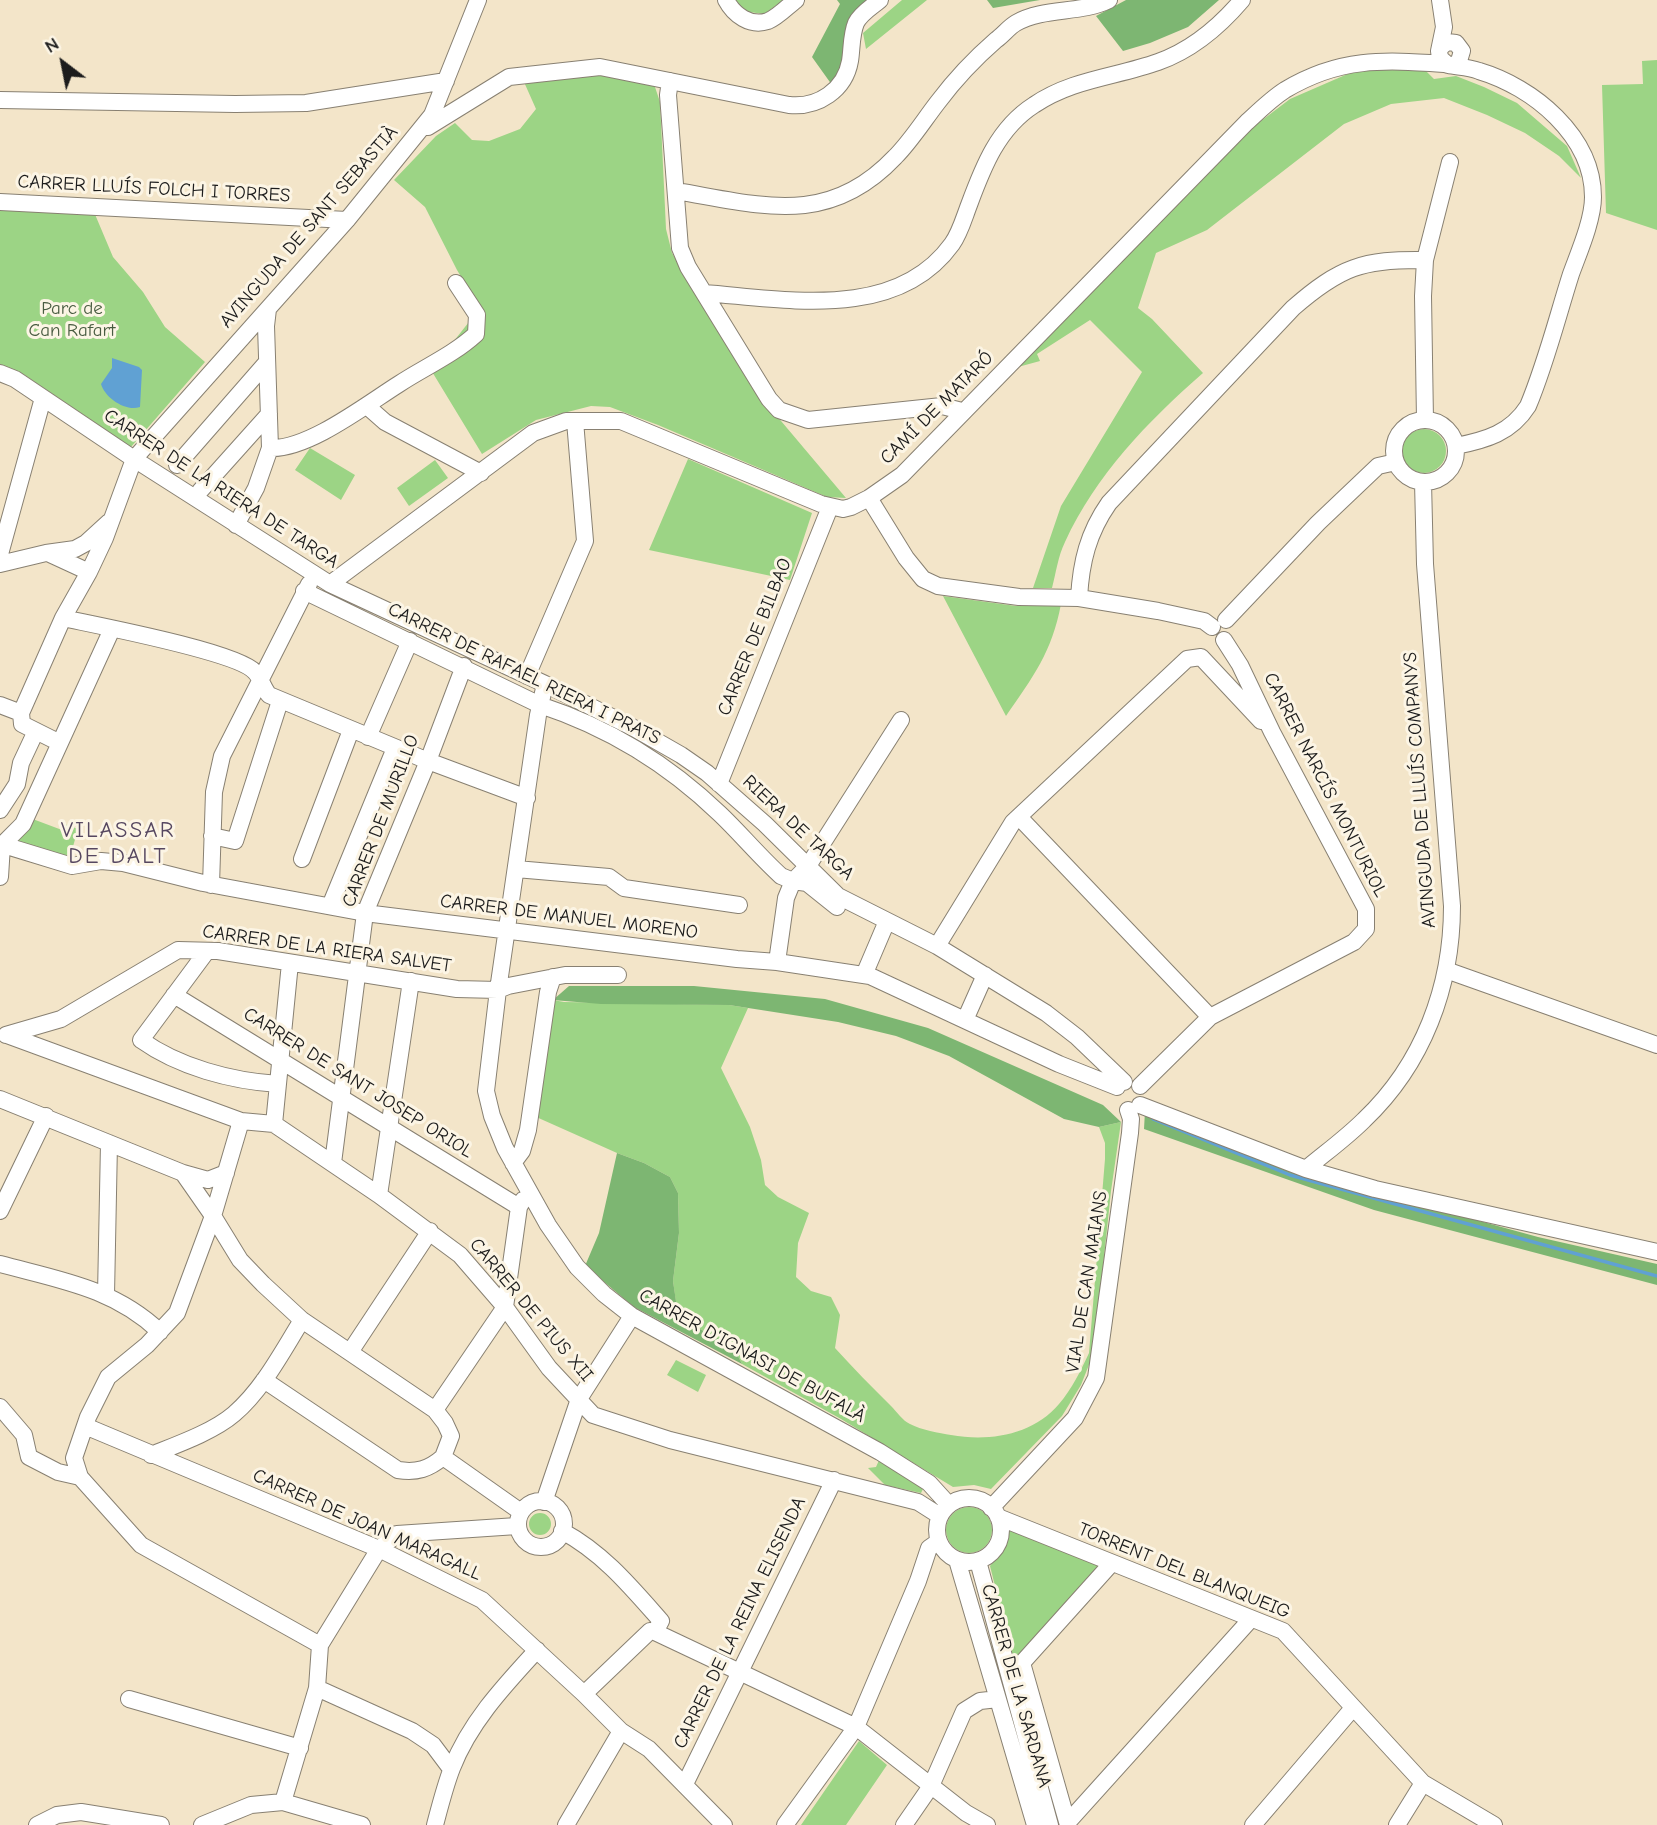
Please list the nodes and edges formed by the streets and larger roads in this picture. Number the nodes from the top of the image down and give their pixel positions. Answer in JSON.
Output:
{"nodes":[{"id":1,"x":478,"y":0,"type":"edge"},
{"id":2,"x":726,"y":0,"type":"edge"},
{"id":3,"x":796,"y":0,"type":"edge"},
{"id":4,"x":880,"y":0,"type":"edge"},
{"id":5,"x":1109,"y":0,"type":"edge"},
{"id":6,"x":1242,"y":0,"type":"edge"},
{"id":7,"x":1440,"y":0,"type":"edge"},
{"id":8,"x":1448,"y":54,"type":"junction"},
{"id":9,"x":446,"y":81,"type":"junction"},
{"id":10,"x":670,"y":81,"type":"junction"},
{"id":11,"x":0,"y":100,"type":"edge"},
{"id":12,"x":415,"y":136,"type":"junction"},
{"id":13,"x":1450,"y":162,"type":"dead end"},
{"id":14,"x":676,"y":191,"type":"junction"},
{"id":15,"x":0,"y":202,"type":"edge"},
{"id":16,"x":347,"y":220,"type":"junction"},
{"id":17,"x":1425,"y":260,"type":"junction"},
{"id":18,"x":456,"y":283,"type":"dead end"},
{"id":19,"x":704,"y":293,"type":"junction"},
{"id":20,"x":268,"y":309,"type":"junction"},
{"id":21,"x":267,"y":362,"type":"junction"},
{"id":22,"x":0,"y":373,"type":"edge"},
{"id":23,"x":43,"y":398,"type":"junction"},
{"id":24,"x":368,"y":407,"type":"junction"},
{"id":25,"x":962,"y":411,"type":"junction"},
{"id":26,"x":269,"y":414,"type":"junction"},
{"id":27,"x":1425,"y":420,"type":"junction"},
{"id":28,"x":575,"y":421,"type":"junction"},
{"id":29,"x":1456,"y":446,"type":"junction"},
{"id":30,"x":270,"y":448,"type":"junction"},
{"id":31,"x":134,"y":460,"type":"junction"},
{"id":32,"x":1396,"y":462,"type":"junction"},
{"id":33,"x":177,"y":465,"type":"dead end"},
{"id":34,"x":481,"y":473,"type":"junction"},
{"id":35,"x":1423,"y":482,"type":"junction"},
{"id":36,"x":200,"y":491,"type":"dead end"},
{"id":37,"x":869,"y":498,"type":"junction"},
{"id":38,"x":830,"y":507,"type":"junction"},
{"id":39,"x":111,"y":520,"type":"junction"},
{"id":40,"x":236,"y":525,"type":"junction"},
{"id":41,"x":46,"y":553,"type":"junction"},
{"id":42,"x":0,"y":554,"type":"edge"},
{"id":43,"x":0,"y":564,"type":"edge"},
{"id":44,"x":89,"y":572,"type":"junction"},
{"id":45,"x":316,"y":574,"type":"junction"},
{"id":46,"x":330,"y":584,"type":"junction"},
{"id":47,"x":304,"y":591,"type":"junction"},
{"id":48,"x":1079,"y":598,"type":"junction"},
{"id":49,"x":63,"y":618,"type":"junction"},
{"id":50,"x":1219,"y":623,"type":"junction"},
{"id":51,"x":112,"y":629,"type":"junction"},
{"id":52,"x":426,"y":630,"type":"joint"},
{"id":53,"x":411,"y":641,"type":"junction"},
{"id":54,"x":464,"y":666,"type":"junction"},
{"id":55,"x":527,"y":676,"type":"junction"},
{"id":56,"x":260,"y":680,"type":"junction"},
{"id":57,"x":545,"y":684,"type":"junction"},
{"id":58,"x":280,"y":701,"type":"junction"},
{"id":59,"x":0,"y":705,"type":"edge"},
{"id":60,"x":540,"y":705,"type":"junction"},
{"id":61,"x":21,"y":713,"type":"junction"},
{"id":62,"x":901,"y":720,"type":"dead end"},
{"id":63,"x":351,"y":730,"type":"junction"},
{"id":64,"x":36,"y":731,"type":"junction"},
{"id":65,"x":1272,"y":732,"type":"junction"},
{"id":66,"x":368,"y":737,"type":"junction"},
{"id":67,"x":60,"y":743,"type":"junction"},
{"id":68,"x":395,"y":748,"type":"junction"},
{"id":69,"x":428,"y":761,"type":"junction"},
{"id":70,"x":719,"y":784,"type":"junction"},
{"id":71,"x":527,"y":798,"type":"junction"},
{"id":72,"x":0,"y":810,"type":"edge"},
{"id":73,"x":1019,"y":817,"type":"junction"},
{"id":74,"x":212,"y":836,"type":"junction"},
{"id":75,"x":1,"y":845,"type":"edge"},
{"id":76,"x":302,"y":859,"type":"dead end"},
{"id":77,"x":808,"y":866,"type":"junction"},
{"id":78,"x":516,"y":869,"type":"junction"},
{"id":79,"x":0,"y":877,"type":"edge"},
{"id":80,"x":793,"y":881,"type":"junction"},
{"id":81,"x":211,"y":885,"type":"junction"},
{"id":82,"x":739,"y":905,"type":"dead end"},
{"id":83,"x":330,"y":906,"type":"junction"},
{"id":84,"x":365,"y":913,"type":"junction"},
{"id":85,"x":885,"y":925,"type":"junction"},
{"id":86,"x":507,"y":930,"type":"junction"},
{"id":87,"x":937,"y":946,"type":"junction"},
{"id":88,"x":207,"y":951,"type":"junction"},
{"id":89,"x":290,"y":962,"type":"junction"},
{"id":90,"x":777,"y":962,"type":"junction"},
{"id":91,"x":1446,"y":970,"type":"junction"},
{"id":92,"x":358,"y":974,"type":"junction"},
{"id":93,"x":618,"y":975,"type":"dead end"},
{"id":94,"x":864,"y":975,"type":"junction"},
{"id":95,"x":985,"y":975,"type":"junction"},
{"id":96,"x":553,"y":977,"type":"junction"},
{"id":97,"x":411,"y":981,"type":"junction"},
{"id":98,"x":498,"y":990,"type":"junction"},
{"id":99,"x":174,"y":995,"type":"junction"},
{"id":100,"x":1210,"y":1017,"type":"junction"},
{"id":101,"x":965,"y":1020,"type":"junction"},
{"id":102,"x":4,"y":1036,"type":"edge"},
{"id":103,"x":1657,"y":1045,"type":"edge"},
{"id":104,"x":280,"y":1059,"type":"junction"},
{"id":105,"x":278,"y":1084,"type":"junction"},
{"id":106,"x":1127,"y":1085,"type":"junction"},
{"id":107,"x":341,"y":1098,"type":"junction"},
{"id":108,"x":0,"y":1099,"type":"edge"},
{"id":109,"x":1134,"y":1108,"type":"junction"},
{"id":110,"x":46,"y":1116,"type":"junction"},
{"id":111,"x":241,"y":1121,"type":"junction"},
{"id":112,"x":274,"y":1124,"type":"junction"},
{"id":113,"x":390,"y":1127,"type":"junction"},
{"id":114,"x":110,"y":1143,"type":"junction"},
{"id":115,"x":332,"y":1163,"type":"junction"},
{"id":116,"x":513,"y":1163,"type":"junction"},
{"id":117,"x":1306,"y":1169,"type":"junction"},
{"id":118,"x":183,"y":1173,"type":"junction"},
{"id":119,"x":226,"y":1173,"type":"junction"},
{"id":120,"x":529,"y":1192,"type":"junction"},
{"id":121,"x":379,"y":1195,"type":"junction"},
{"id":122,"x":519,"y":1207,"type":"junction"},
{"id":123,"x":0,"y":1211,"type":"edge"},
{"id":124,"x":214,"y":1216,"type":"junction"},
{"id":125,"x":430,"y":1231,"type":"junction"},
{"id":126,"x":1657,"y":1252,"type":"edge"},
{"id":127,"x":0,"y":1264,"type":"edge"},
{"id":128,"x":106,"y":1295,"type":"junction"},
{"id":129,"x":505,"y":1307,"type":"junction"},
{"id":130,"x":632,"y":1316,"type":"junction"},
{"id":131,"x":302,"y":1320,"type":"junction"},
{"id":132,"x":160,"y":1332,"type":"junction"},
{"id":133,"x":350,"y":1352,"type":"junction"},
{"id":134,"x":264,"y":1380,"type":"junction"},
{"id":135,"x":579,"y":1399,"type":"junction"},
{"id":136,"x":0,"y":1407,"type":"edge"},
{"id":137,"x":436,"y":1410,"type":"junction"},
{"id":138,"x":85,"y":1426,"type":"junction"},
{"id":139,"x":150,"y":1455,"type":"junction"},
{"id":140,"x":443,"y":1457,"type":"junction"},
{"id":141,"x":80,"y":1477,"type":"junction"},
{"id":142,"x":834,"y":1480,"type":"junction"},
{"id":143,"x":544,"y":1502,"type":"junction"},
{"id":144,"x":945,"y":1511,"type":"junction"},
{"id":145,"x":995,"y":1512,"type":"junction"},
{"id":146,"x":519,"y":1519,"type":"junction"},
{"id":147,"x":562,"y":1531,"type":"junction"},
{"id":148,"x":939,"y":1541,"type":"junction"},
{"id":149,"x":379,"y":1549,"type":"junction"},
{"id":150,"x":957,"y":1560,"type":"junction"},
{"id":151,"x":978,"y":1561,"type":"junction"},
{"id":152,"x":1111,"y":1564,"type":"junction"},
{"id":153,"x":1251,"y":1619,"type":"junction"},
{"id":154,"x":655,"y":1632,"type":"junction"},
{"id":155,"x":320,"y":1645,"type":"junction"},
{"id":156,"x":537,"y":1650,"type":"junction"},
{"id":157,"x":739,"y":1672,"type":"junction"},
{"id":158,"x":317,"y":1688,"type":"junction"},
{"id":159,"x":584,"y":1694,"type":"junction"},
{"id":160,"x":129,"y":1699,"type":"dead end"},
{"id":161,"x":998,"y":1699,"type":"junction"},
{"id":162,"x":1353,"y":1708,"type":"junction"},
{"id":163,"x":856,"y":1727,"type":"junction"},
{"id":164,"x":621,"y":1731,"type":"junction"},
{"id":165,"x":300,"y":1748,"type":"junction"},
{"id":166,"x":451,"y":1769,"type":"junction"},
{"id":167,"x":1423,"y":1783,"type":"junction"},
{"id":168,"x":684,"y":1784,"type":"junction"},
{"id":169,"x":931,"y":1786,"type":"junction"},
{"id":170,"x":283,"y":1802,"type":"junction"},
{"id":171,"x":1068,"y":1824,"type":"edge"},
{"id":172,"x":37,"y":1825,"type":"edge"},
{"id":173,"x":161,"y":1825,"type":"edge"},
{"id":174,"x":202,"y":1825,"type":"edge"},
{"id":175,"x":362,"y":1825,"type":"edge"},
{"id":176,"x":435,"y":1825,"type":"edge"},
{"id":177,"x":566,"y":1825,"type":"edge"},
{"id":178,"x":724,"y":1825,"type":"edge"},
{"id":179,"x":785,"y":1825,"type":"edge"},
{"id":180,"x":904,"y":1825,"type":"edge"},
{"id":181,"x":987,"y":1825,"type":"edge"},
{"id":182,"x":1035,"y":1825,"type":"edge"},
{"id":183,"x":1050,"y":1825,"type":"edge"},
{"id":184,"x":1253,"y":1825,"type":"edge"},
{"id":185,"x":1396,"y":1825,"type":"edge"},
{"id":186,"x":1494,"y":1825,"type":"edge"}],
"edges":[{"from":1,"to":9,"type":"street","name":"AVINGUDA DE SANT SEBASTIÀ"},
{"from":2,"to":3,"type":"street"},
{"from":4,"to":10,"type":"street"},
{"from":5,"to":14,"type":"street"},
{"from":6,"to":19,"type":"street"},
{"from":7,"to":8,"type":"street"},
{"from":8,"to":25,"type":"street","name":"CAMÍ DE MATARÓ"},
{"from":8,"to":29,"type":"street","name":"CAMÍ DE MATARÓ"},
{"from":9,"to":11,"type":"street"},
{"from":9,"to":12,"type":"street","name":"AVINGUDA DE SANT SEBASTIÀ"},
{"from":10,"to":12,"type":"street"},
{"from":10,"to":14,"type":"street"},
{"from":12,"to":16,"type":"street","name":"AVINGUDA DE SANT SEBASTIÀ"},
{"from":13,"to":17,"type":"street"},
{"from":14,"to":19,"type":"street"},
{"from":15,"to":16,"type":"street","name":"CARRER LLUÍS FOLCH I TORRES"},
{"from":16,"to":20,"type":"street","name":"AVINGUDA DE SANT SEBASTIÀ"},
{"from":17,"to":27,"type":"street"},
{"from":17,"to":48,"type":"street"},
{"from":18,"to":24,"type":"street"},
{"from":19,"to":25,"type":"street"},
{"from":20,"to":21,"type":"street"},
{"from":20,"to":31,"type":"street","name":"AVINGUDA DE SANT SEBASTIÀ"},
{"from":21,"to":26,"type":"street"},
{"from":21,"to":33,"type":"street"},
{"from":22,"to":23,"type":"street","name":"CARRER DE LA RIERA DE TARGA"},
{"from":23,"to":31,"type":"street","name":"CARRER DE LA RIERA DE TARGA"},
{"from":23,"to":42,"type":"street"},
{"from":24,"to":30,"type":"street"},
{"from":24,"to":34,"type":"street"},
{"from":25,"to":37,"type":"street","name":"CAMÍ DE MATARÓ"},
{"from":26,"to":30,"type":"street"},
{"from":26,"to":36,"type":"street"},
{"from":27,"to":29,"type":"street"},
{"from":27,"to":32,"type":"street"},
{"from":28,"to":34,"type":"street"},
{"from":28,"to":38,"type":"street"},
{"from":28,"to":55,"type":"street"},
{"from":29,"to":35,"type":"street"},
{"from":30,"to":40,"type":"street"},
{"from":31,"to":39,"type":"street"},
{"from":31,"to":40,"type":"street","name":"CARRER DE LA RIERA DE TARGA"},
{"from":32,"to":35,"type":"street"},
{"from":32,"to":50,"type":"street"},
{"from":34,"to":46,"type":"street"},
{"from":35,"to":91,"type":"street","name":"AVINGUDA DE LLUÍS COMPANYS"},
{"from":37,"to":38,"type":"street","name":"CAMÍ DE MATARÓ"},
{"from":37,"to":48,"type":"street"},
{"from":38,"to":70,"type":"street","name":"CARRER DE BILBAO"},
{"from":39,"to":41,"type":"street"},
{"from":39,"to":44,"type":"street"},
{"from":40,"to":45,"type":"street","name":"CARRER DE LA RIERA DE TARGA"},
{"from":41,"to":43,"type":"street"},
{"from":41,"to":44,"type":"street"},
{"from":44,"to":49,"type":"street"},
{"from":45,"to":46,"type":"street","name":"CARRER DE LA RIERA DE TARGA"},
{"from":45,"to":47,"type":"street"},
{"from":46,"to":52,"type":"street","name":"CARRER DE LA RIERA DE TARGA"},
{"from":47,"to":53,"type":"street","name":"CARRER DE RAFAEL RIERA I PRATS"},
{"from":47,"to":56,"type":"street"},
{"from":48,"to":50,"type":"street"},
{"from":49,"to":51,"type":"street"},
{"from":49,"to":61,"type":"street"},
{"from":50,"to":65,"type":"street","name":"CARRER NARCÍS MONTURIOL"},
{"from":51,"to":56,"type":"street"},
{"from":51,"to":67,"type":"street"},
{"from":52,"to":55,"type":"street","name":"RIERA DE TARGA"},
{"from":53,"to":54,"type":"street","name":"CARRER DE RAFAEL RIERA I PRATS"},
{"from":53,"to":66,"type":"street"},
{"from":54,"to":60,"type":"street","name":"CARRER DE RAFAEL RIERA I PRATS"},
{"from":54,"to":69,"type":"street","name":"CARRER DE MURILLO"},
{"from":55,"to":57,"type":"street","name":"RIERA DE TARGA"},
{"from":56,"to":58,"type":"street"},
{"from":56,"to":74,"type":"street"},
{"from":57,"to":60,"type":"street","name":"CARRER D'IGNASI DE BUFALÀ"},
{"from":57,"to":70,"type":"street","name":"RIERA DE TARGA"},
{"from":58,"to":63,"type":"street"},
{"from":58,"to":74,"type":"street"},
{"from":59,"to":61,"type":"street"},
{"from":60,"to":71,"type":"street","name":"CARRER D'IGNASI DE BUFALÀ"},
{"from":60,"to":80,"type":"street","name":"CARRER DE RAFAEL RIERA I PRATS"},
{"from":61,"to":64,"type":"street"},
{"from":62,"to":77,"type":"street"},
{"from":63,"to":66,"type":"street"},
{"from":63,"to":76,"type":"street"},
{"from":64,"to":67,"type":"street"},
{"from":64,"to":72,"type":"street"},
{"from":65,"to":73,"type":"street"},
{"from":65,"to":100,"type":"street","name":"CARRER NARCÍS MONTURIOL"},
{"from":66,"to":68,"type":"street"},
{"from":67,"to":75,"type":"street"},
{"from":68,"to":69,"type":"street"},
{"from":68,"to":83,"type":"street"},
{"from":69,"to":71,"type":"street"},
{"from":69,"to":84,"type":"street","name":"CARRER DE MURILLO"},
{"from":70,"to":77,"type":"street","name":"RIERA DE TARGA"},
{"from":71,"to":78,"type":"street","name":"CARRER D'IGNASI DE BUFALÀ"},
{"from":73,"to":87,"type":"street"},
{"from":73,"to":100,"type":"street"},
{"from":74,"to":81,"type":"street"},
{"from":75,"to":79,"type":"street"},
{"from":75,"to":81,"type":"street","name":"CARRER DE MANUEL MORENO"},
{"from":77,"to":80,"type":"street"},
{"from":77,"to":85,"type":"street","name":"RIERA DE TARGA"},
{"from":78,"to":82,"type":"street"},
{"from":78,"to":86,"type":"street","name":"CARRER D'IGNASI DE BUFALÀ"},
{"from":80,"to":85,"type":"street","name":"CARRER DE RAFAEL RIERA I PRATS"},
{"from":80,"to":90,"type":"street"},
{"from":81,"to":83,"type":"street","name":"CARRER DE MANUEL MORENO"},
{"from":83,"to":84,"type":"street","name":"CARRER DE MANUEL MORENO"},
{"from":84,"to":86,"type":"street","name":"CARRER DE MANUEL MORENO"},
{"from":84,"to":92,"type":"street","name":"CARRER DE MURILLO"},
{"from":85,"to":87,"type":"street","name":"RIERA DE TARGA"},
{"from":85,"to":94,"type":"street"},
{"from":86,"to":90,"type":"street","name":"CARRER DE MANUEL MORENO"},
{"from":86,"to":98,"type":"street","name":"CARRER D'IGNASI DE BUFALÀ"},
{"from":87,"to":95,"type":"street","name":"RIERA DE TARGA"},
{"from":88,"to":89,"type":"street","name":"CARRER DE LA RIERA SALVET"},
{"from":88,"to":99,"type":"street"},
{"from":88,"to":102,"type":"street","name":"CARRER DE LA RIERA SALVET"},
{"from":89,"to":92,"type":"street","name":"CARRER DE LA RIERA SALVET"},
{"from":89,"to":104,"type":"street"},
{"from":90,"to":94,"type":"street","name":"CARRER DE MANUEL MORENO"},
{"from":91,"to":103,"type":"street"},
{"from":91,"to":117,"type":"street","name":"AVINGUDA DE LLUÍS COMPANYS"},
{"from":92,"to":97,"type":"street","name":"CARRER DE LA RIERA SALVET"},
{"from":92,"to":107,"type":"street","name":"CARRER DE MURILLO"},
{"from":93,"to":96,"type":"street","name":"CARRER DE LA RIERA SALVET"},
{"from":94,"to":101,"type":"street","name":"CARRER DE MANUEL MORENO"},
{"from":95,"to":101,"type":"street"},
{"from":95,"to":106,"type":"street","name":"RIERA DE TARGA"},
{"from":96,"to":98,"type":"street","name":"CARRER DE LA RIERA SALVET"},
{"from":96,"to":116,"type":"street"},
{"from":97,"to":98,"type":"street","name":"CARRER DE LA RIERA SALVET"},
{"from":97,"to":113,"type":"street"},
{"from":98,"to":116,"type":"street","name":"CARRER D'IGNASI DE BUFALÀ"},
{"from":99,"to":104,"type":"street","name":"CARRER DE SANT JOSEP ORIOL"},
{"from":99,"to":105,"type":"street"},
{"from":100,"to":106,"type":"street","name":"CARRER NARCÍS MONTURIOL"},
{"from":101,"to":106,"type":"street","name":"CARRER DE MANUEL MORENO"},
{"from":102,"to":111,"type":"street"},
{"from":104,"to":105,"type":"street"},
{"from":104,"to":107,"type":"street","name":"CARRER DE SANT JOSEP ORIOL"},
{"from":105,"to":112,"type":"street"},
{"from":106,"to":109,"type":"street","name":"VIAL DE CAN MAIANS"},
{"from":106,"to":109,"type":"street"},
{"from":107,"to":113,"type":"street","name":"CARRER DE SANT JOSEP ORIOL"},
{"from":107,"to":115,"type":"street","name":"CARRER DE MURILLO"},
{"from":108,"to":110,"type":"street"},
{"from":109,"to":117,"type":"street"},
{"from":109,"to":145,"type":"street","name":"VIAL DE CAN MAIANS"},
{"from":110,"to":114,"type":"street"},
{"from":110,"to":123,"type":"street"},
{"from":111,"to":112,"type":"street"},
{"from":111,"to":119,"type":"street"},
{"from":112,"to":115,"type":"street","name":"CARRER DE PIUS XII"},
{"from":113,"to":121,"type":"street"},
{"from":113,"to":122,"type":"street","name":"CARRER DE SANT JOSEP ORIOL"},
{"from":114,"to":118,"type":"street"},
{"from":114,"to":128,"type":"street"},
{"from":115,"to":121,"type":"street","name":"CARRER DE PIUS XII"},
{"from":116,"to":120,"type":"street","name":"CARRER D'IGNASI DE BUFALÀ"},
{"from":117,"to":126,"type":"street"},
{"from":118,"to":119,"type":"street"},
{"from":118,"to":124,"type":"street"},
{"from":119,"to":124,"type":"street"},
{"from":120,"to":122,"type":"street"},
{"from":120,"to":130,"type":"street","name":"CARRER D'IGNASI DE BUFALÀ"},
{"from":121,"to":125,"type":"street","name":"CARRER DE PIUS XII"},
{"from":122,"to":129,"type":"street"},
{"from":124,"to":131,"type":"street"},
{"from":124,"to":132,"type":"street"},
{"from":125,"to":129,"type":"street","name":"CARRER DE PIUS XII"},
{"from":125,"to":133,"type":"street"},
{"from":127,"to":128,"type":"street"},
{"from":128,"to":132,"type":"street"},
{"from":129,"to":135,"type":"street","name":"CARRER DE PIUS XII"},
{"from":129,"to":137,"type":"street"},
{"from":130,"to":135,"type":"street"},
{"from":130,"to":144,"type":"street","name":"CARRER D'IGNASI DE BUFALÀ"},
{"from":131,"to":133,"type":"street"},
{"from":131,"to":134,"type":"street"},
{"from":132,"to":138,"type":"street"},
{"from":133,"to":137,"type":"street"},
{"from":134,"to":139,"type":"street"},
{"from":134,"to":140,"type":"street"},
{"from":135,"to":142,"type":"street","name":"CARRER DE PIUS XII"},
{"from":135,"to":143,"type":"street"},
{"from":136,"to":141,"type":"street"},
{"from":137,"to":140,"type":"street"},
{"from":138,"to":139,"type":"street","name":"CARRER DE JOAN MARAGALL"},
{"from":138,"to":141,"type":"street"},
{"from":139,"to":149,"type":"street","name":"CARRER DE JOAN MARAGALL"},
{"from":140,"to":146,"type":"street"},
{"from":141,"to":155,"type":"street"},
{"from":142,"to":144,"type":"street","name":"CARRER DE PIUS XII"},
{"from":142,"to":157,"type":"street","name":"CARRER DE LA REINA ELISENDA"},
{"from":143,"to":146,"type":"street"},
{"from":143,"to":147,"type":"street"},
{"from":144,"to":145,"type":"street"},
{"from":144,"to":148,"type":"street"},
{"from":145,"to":151,"type":"street"},
{"from":145,"to":152,"type":"street","name":"TORRENT DEL BLANQUEIG"},
{"from":146,"to":147,"type":"street"},
{"from":146,"to":149,"type":"street"},
{"from":147,"to":154,"type":"street"},
{"from":148,"to":150,"type":"street"},
{"from":148,"to":163,"type":"street"},
{"from":149,"to":155,"type":"street"},
{"from":149,"to":156,"type":"street","name":"CARRER DE JOAN MARAGALL"},
{"from":150,"to":151,"type":"street"},
{"from":150,"to":161,"type":"street","name":"CARRER DE LA SARDANA"},
{"from":151,"to":183,"type":"street"},
{"from":152,"to":153,"type":"street","name":"TORRENT DEL BLANQUEIG"},
{"from":152,"to":171,"type":"street"},
{"from":153,"to":162,"type":"street","name":"TORRENT DEL BLANQUEIG"},
{"from":153,"to":171,"type":"street"},
{"from":154,"to":157,"type":"street"},
{"from":154,"to":159,"type":"street"},
{"from":155,"to":158,"type":"street"},
{"from":156,"to":159,"type":"street","name":"CARRER DE JOAN MARAGALL"},
{"from":156,"to":166,"type":"street"},
{"from":157,"to":163,"type":"street"},
{"from":157,"to":168,"type":"street","name":"CARRER DE LA REINA ELISENDA"},
{"from":158,"to":165,"type":"street"},
{"from":158,"to":166,"type":"street"},
{"from":159,"to":164,"type":"street","name":"CARRER DE JOAN MARAGALL"},
{"from":160,"to":165,"type":"street"},
{"from":161,"to":169,"type":"street"},
{"from":161,"to":182,"type":"street","name":"CARRER DE LA SARDANA"},
{"from":162,"to":167,"type":"street","name":"TORRENT DEL BLANQUEIG"},
{"from":162,"to":184,"type":"street"},
{"from":163,"to":169,"type":"street"},
{"from":163,"to":179,"type":"street"},
{"from":164,"to":168,"type":"street","name":"CARRER DE JOAN MARAGALL"},
{"from":164,"to":177,"type":"street"},
{"from":165,"to":170,"type":"street"},
{"from":166,"to":176,"type":"street"},
{"from":167,"to":185,"type":"street"},
{"from":167,"to":186,"type":"street","name":"TORRENT DEL BLANQUEIG"},
{"from":168,"to":178,"type":"street","name":"CARRER DE JOAN MARAGALL"},
{"from":169,"to":180,"type":"street"},
{"from":169,"to":181,"type":"street"},
{"from":170,"to":174,"type":"street"},
{"from":170,"to":175,"type":"street"},
{"from":172,"to":173,"type":"street"}]}
